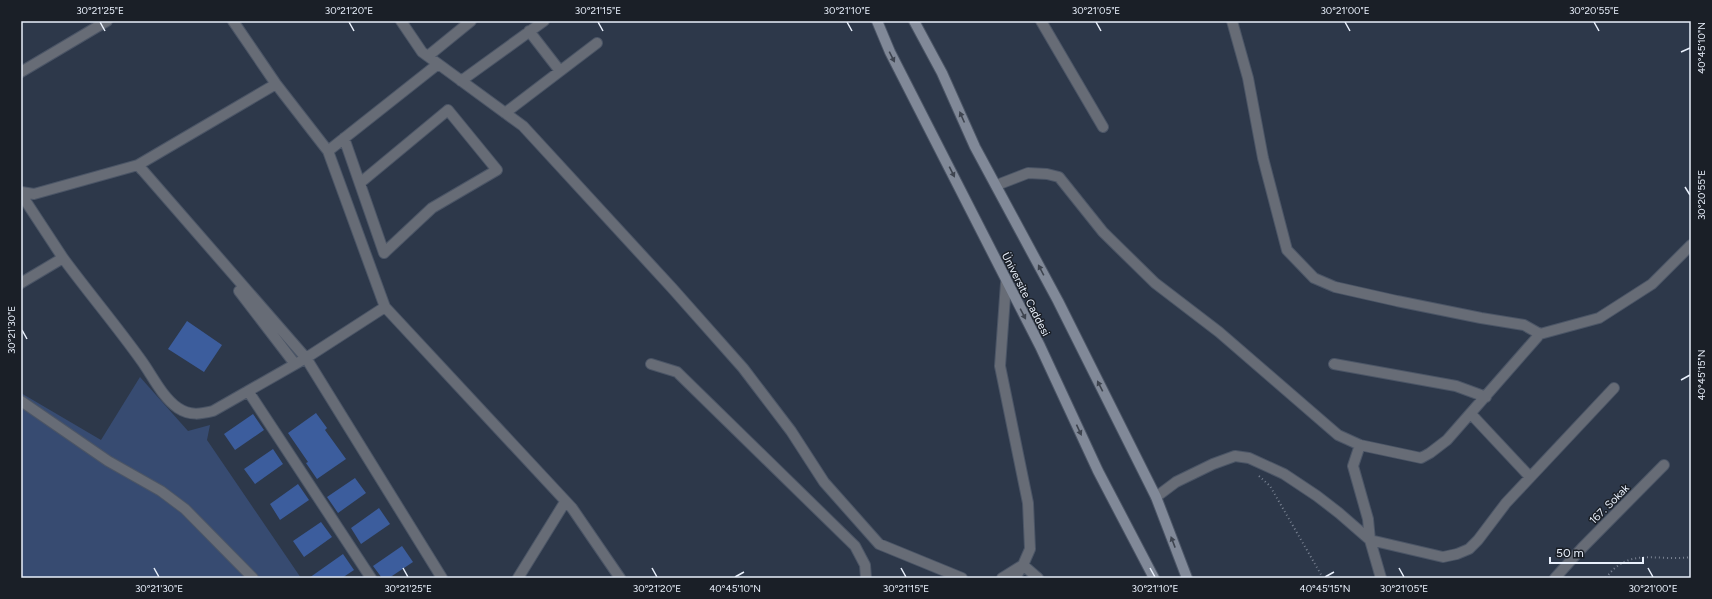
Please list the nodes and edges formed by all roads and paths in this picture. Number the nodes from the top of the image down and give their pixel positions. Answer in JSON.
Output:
{"nodes":[{"id":1,"x":107,"y":21,"type":"edge"},
{"id":2,"x":233,"y":21,"type":"edge"},
{"id":3,"x":401,"y":21,"type":"edge"},
{"id":4,"x":471,"y":21,"type":"edge"},
{"id":5,"x":544,"y":21,"type":"edge"},
{"id":6,"x":877,"y":21,"type":"edge"},
{"id":7,"x":914,"y":21,"type":"edge"},
{"id":8,"x":1040,"y":21,"type":"edge"},
{"id":9,"x":1232,"y":21,"type":"edge"},
{"id":10,"x":529,"y":32,"type":"junction"},
{"id":11,"x":597,"y":42,"type":"dead end"},
{"id":12,"x":428,"y":56,"type":"junction"},
{"id":13,"x":438,"y":64,"type":"junction"},
{"id":14,"x":560,"y":71,"type":"junction"},
{"id":15,"x":21,"y":72,"type":"edge"},
{"id":16,"x":461,"y":81,"type":"junction"},
{"id":17,"x":276,"y":84,"type":"junction"},
{"id":18,"x":505,"y":113,"type":"junction"},
{"id":19,"x":1103,"y":127,"type":"dead end"},
{"id":20,"x":344,"y":138,"type":"junction"},
{"id":21,"x":328,"y":151,"type":"junction"},
{"id":22,"x":138,"y":165,"type":"junction"},
{"id":23,"x":360,"y":183,"type":"junction"},
{"id":24,"x":997,"y":185,"type":"junction"},
{"id":25,"x":21,"y":193,"type":"edge"},
{"id":26,"x":1691,"y":245,"type":"edge"},
{"id":27,"x":63,"y":258,"type":"junction"},
{"id":28,"x":21,"y":283,"type":"edge"},
{"id":29,"x":1006,"y":283,"type":"junction"},
{"id":30,"x":385,"y":307,"type":"junction"},
{"id":31,"x":1540,"y":334,"type":"junction"},
{"id":32,"x":306,"y":358,"type":"junction"},
{"id":33,"x":295,"y":364,"type":"junction"},
{"id":34,"x":651,"y":364,"type":"dead end"},
{"id":35,"x":1334,"y":364,"type":"dead end"},
{"id":36,"x":1614,"y":388,"type":"dead end"},
{"id":37,"x":248,"y":391,"type":"junction"},
{"id":38,"x":1486,"y":397,"type":"junction"},
{"id":39,"x":21,"y":401,"type":"edge"},
{"id":40,"x":1472,"y":414,"type":"junction"},
{"id":41,"x":1360,"y":446,"type":"junction"},
{"id":42,"x":1664,"y":465,"type":"dead end"},
{"id":43,"x":1255,"y":471,"type":"dead end"},
{"id":44,"x":1530,"y":477,"type":"junction"},
{"id":45,"x":1156,"y":497,"type":"junction"},
{"id":46,"x":565,"y":502,"type":"junction"},
{"id":47,"x":1370,"y":540,"type":"junction"},
{"id":48,"x":1691,"y":557,"type":"edge"},
{"id":49,"x":1023,"y":565,"type":"junction"},
{"id":50,"x":253,"y":578,"type":"edge"},
{"id":51,"x":371,"y":578,"type":"edge"},
{"id":52,"x":442,"y":578,"type":"edge"},
{"id":53,"x":518,"y":578,"type":"edge"},
{"id":54,"x":620,"y":578,"type":"edge"},
{"id":55,"x":866,"y":578,"type":"edge"},
{"id":56,"x":962,"y":578,"type":"edge"},
{"id":57,"x":1002,"y":578,"type":"edge"},
{"id":58,"x":1015,"y":578,"type":"edge"},
{"id":59,"x":1038,"y":578,"type":"edge"},
{"id":60,"x":1154,"y":578,"type":"edge"},
{"id":61,"x":1187,"y":578,"type":"edge"},
{"id":62,"x":1322,"y":578,"type":"edge"},
{"id":63,"x":1381,"y":578,"type":"edge"},
{"id":64,"x":1555,"y":578,"type":"edge"},
{"id":65,"x":1606,"y":578,"type":"edge"}],
"edges":[{"from":1,"to":15,"type":"street"},
{"from":2,"to":17,"type":"street"},
{"from":3,"to":12,"type":"street"},
{"from":4,"to":12,"type":"street"},
{"from":5,"to":10,"type":"street"},
{"from":6,"to":29,"type":"main road","name":"Üniversite Caddesi","one_way":true},
{"from":24,"to":7,"type":"main road","one_way":true},
{"from":8,"to":19,"type":"street"},
{"from":9,"to":31,"type":"street"},
{"from":10,"to":14,"type":"street"},
{"from":10,"to":16,"type":"street"},
{"from":11,"to":14,"type":"street"},
{"from":12,"to":13,"type":"street"},
{"from":13,"to":16,"type":"street"},
{"from":13,"to":20,"type":"street"},
{"from":14,"to":18,"type":"street"},
{"from":16,"to":18,"type":"street"},
{"from":17,"to":21,"type":"street"},
{"from":17,"to":22,"type":"street"},
{"from":18,"to":56,"type":"street"},
{"from":20,"to":21,"type":"street"},
{"from":20,"to":23,"type":"street"},
{"from":21,"to":30,"type":"street"},
{"from":22,"to":25,"type":"street"},
{"from":22,"to":32,"type":"street"},
{"from":22,"to":33,"type":"street"},
{"from":23,"to":23,"type":"street"},
{"from":24,"to":41,"type":"street"},
{"from":45,"to":24,"type":"main road","one_way":true},
{"from":25,"to":27,"type":"street"},
{"from":26,"to":31,"type":"street"},
{"from":27,"to":28,"type":"street"},
{"from":27,"to":37,"type":"street"},
{"from":29,"to":49,"type":"street"},
{"from":29,"to":60,"type":"main road","name":"Üniversite Caddesi","one_way":true},
{"from":30,"to":32,"type":"street"},
{"from":30,"to":46,"type":"street"},
{"from":31,"to":38,"type":"street"},
{"from":32,"to":33,"type":"street"},
{"from":32,"to":52,"type":"street"},
{"from":33,"to":37,"type":"street"},
{"from":34,"to":55,"type":"street"},
{"from":35,"to":38,"type":"street"},
{"from":36,"to":44,"type":"street"},
{"from":37,"to":51,"type":"street"},
{"from":38,"to":40,"type":"street"},
{"from":39,"to":50,"type":"street"},
{"from":40,"to":41,"type":"street"},
{"from":40,"to":44,"type":"street"},
{"from":41,"to":47,"type":"street"},
{"from":42,"to":64,"type":"street","name":"167. Sokak"},
{"from":43,"to":62,"type":"path"},
{"from":44,"to":47,"type":"street"},
{"from":45,"to":47,"type":"street"},
{"from":61,"to":45,"type":"main road","one_way":true},
{"from":46,"to":53,"type":"street"},
{"from":46,"to":54,"type":"street"},
{"from":47,"to":63,"type":"street"},
{"from":48,"to":65,"type":"path"},
{"from":49,"to":57,"type":"street"},
{"from":49,"to":58,"type":"street"},
{"from":49,"to":59,"type":"street"}]}
